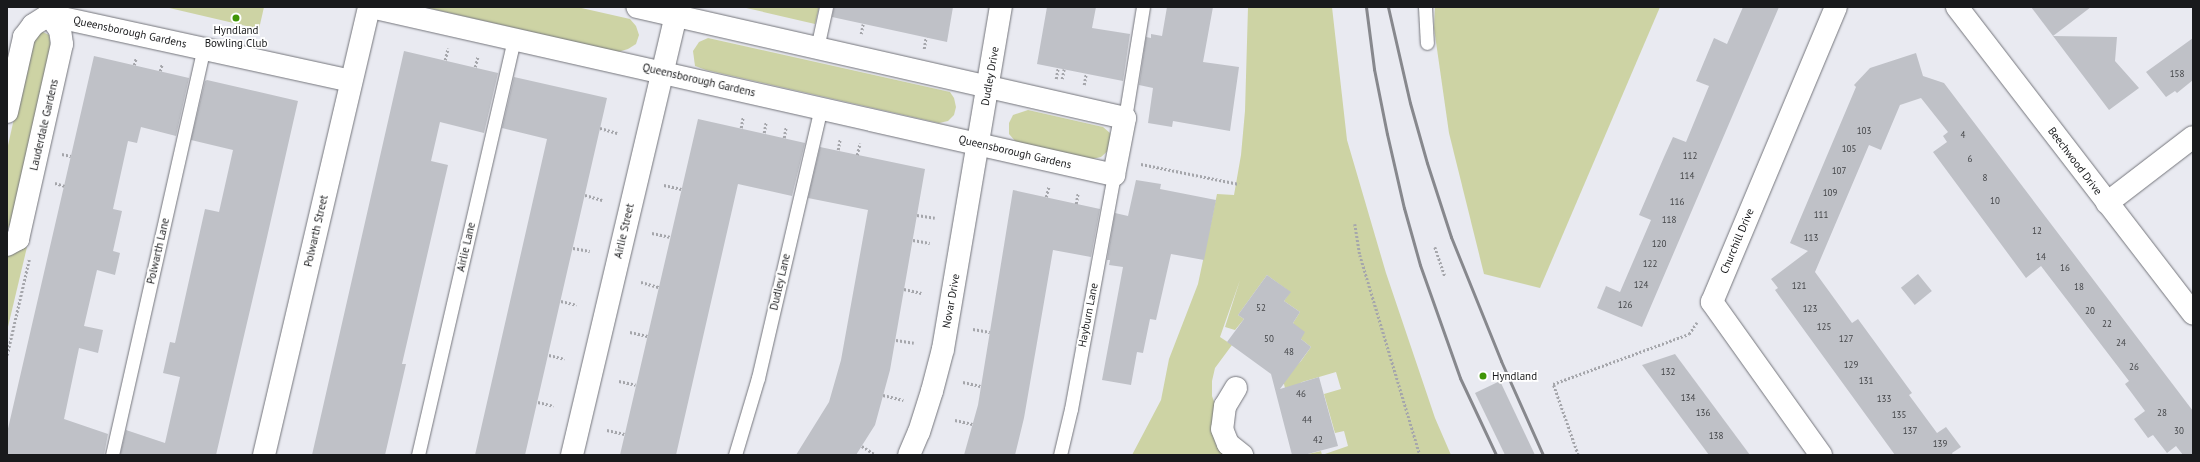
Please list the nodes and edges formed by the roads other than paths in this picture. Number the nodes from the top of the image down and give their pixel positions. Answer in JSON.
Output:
{"nodes":[{"id":1,"x":370,"y":7,"type":"edge"},
{"id":2,"x":637,"y":7,"type":"edge"},
{"id":3,"x":826,"y":7,"type":"edge"},
{"id":4,"x":1002,"y":7,"type":"edge"},
{"id":5,"x":1143,"y":7,"type":"edge"},
{"id":6,"x":1425,"y":7,"type":"edge"},
{"id":7,"x":1836,"y":7,"type":"edge"},
{"id":8,"x":1957,"y":7,"type":"edge"},
{"id":9,"x":50,"y":11,"type":"edge"},
{"id":10,"x":677,"y":11,"type":"edge"},
{"id":11,"x":514,"y":39,"type":"junction"},
{"id":12,"x":1427,"y":43,"type":"dead end"},
{"id":13,"x":204,"y":48,"type":"junction"},
{"id":14,"x":817,"y":48,"type":"junction"},
{"id":15,"x":662,"y":71,"type":"junction"},
{"id":16,"x":351,"y":81,"type":"junction"},
{"id":17,"x":988,"y":88,"type":"junction"},
{"id":18,"x":821,"y":108,"type":"junction"},
{"id":19,"x":7,"y":112,"type":"edge"},
{"id":20,"x":1125,"y":118,"type":"junction"},
{"id":21,"x":2193,"y":137,"type":"edge"},
{"id":22,"x":978,"y":144,"type":"junction"},
{"id":23,"x":1115,"y":167,"type":"junction"},
{"id":24,"x":2107,"y":203,"type":"junction"},
{"id":25,"x":12,"y":242,"type":"edge"},
{"id":26,"x":2193,"y":314,"type":"edge"},
{"id":27,"x":1236,"y":388,"type":"dead end"},
{"id":28,"x":112,"y":455,"type":"edge"},
{"id":29,"x":264,"y":455,"type":"edge"},
{"id":30,"x":418,"y":455,"type":"edge"},
{"id":31,"x":572,"y":455,"type":"edge"},
{"id":32,"x":735,"y":455,"type":"edge"},
{"id":33,"x":909,"y":455,"type":"edge"},
{"id":34,"x":1060,"y":455,"type":"edge"},
{"id":35,"x":1242,"y":455,"type":"edge"},
{"id":36,"x":1821,"y":455,"type":"edge"}],
"edges":[{"from":1,"to":11,"type":"street","name":"Queensborough Gardens"},
{"from":1,"to":16,"type":"street","name":"Polwarth Street"},
{"from":2,"to":10,"type":"street"},
{"from":3,"to":14,"type":"lane"},
{"from":4,"to":17,"type":"street","name":"Dudley Drive"},
{"from":5,"to":20,"type":"lane"},
{"from":6,"to":12,"type":"lane"},
{"from":7,"to":36,"type":"street","name":"Churchill Drive"},
{"from":8,"to":24,"type":"street","name":"Beechwood Drive"},
{"from":9,"to":13,"type":"street","name":"Queensborough Gardens"},
{"from":9,"to":19,"type":"street"},
{"from":9,"to":25,"type":"street","name":"Lauderdale Gardens"},
{"from":10,"to":14,"type":"street"},
{"from":10,"to":15,"type":"street","name":"Airlie Street"},
{"from":11,"to":15,"type":"street","name":"Queensborough Gardens"},
{"from":11,"to":30,"type":"lane","name":"Airlie Lane"},
{"from":13,"to":16,"type":"street","name":"Queensborough Gardens"},
{"from":13,"to":28,"type":"lane","name":"Polwarth Lane"},
{"from":14,"to":17,"type":"street"},
{"from":15,"to":18,"type":"street","name":"Queensborough Gardens"},
{"from":15,"to":31,"type":"street","name":"Airlie Street"},
{"from":16,"to":29,"type":"street","name":"Polwarth Street"},
{"from":17,"to":20,"type":"street"},
{"from":17,"to":22,"type":"street","name":"Dudley Drive"},
{"from":18,"to":22,"type":"street","name":"Queensborough Gardens"},
{"from":18,"to":32,"type":"lane","name":"Dudley Lane"},
{"from":20,"to":23,"type":"street"},
{"from":21,"to":24,"type":"street"},
{"from":22,"to":23,"type":"street","name":"Queensborough Gardens"},
{"from":22,"to":33,"type":"street","name":"Novar Drive"},
{"from":23,"to":34,"type":"lane","name":"Hayburn Lane"},
{"from":24,"to":26,"type":"street","name":"Beechwood Drive"},
{"from":27,"to":35,"type":"street"}]}
